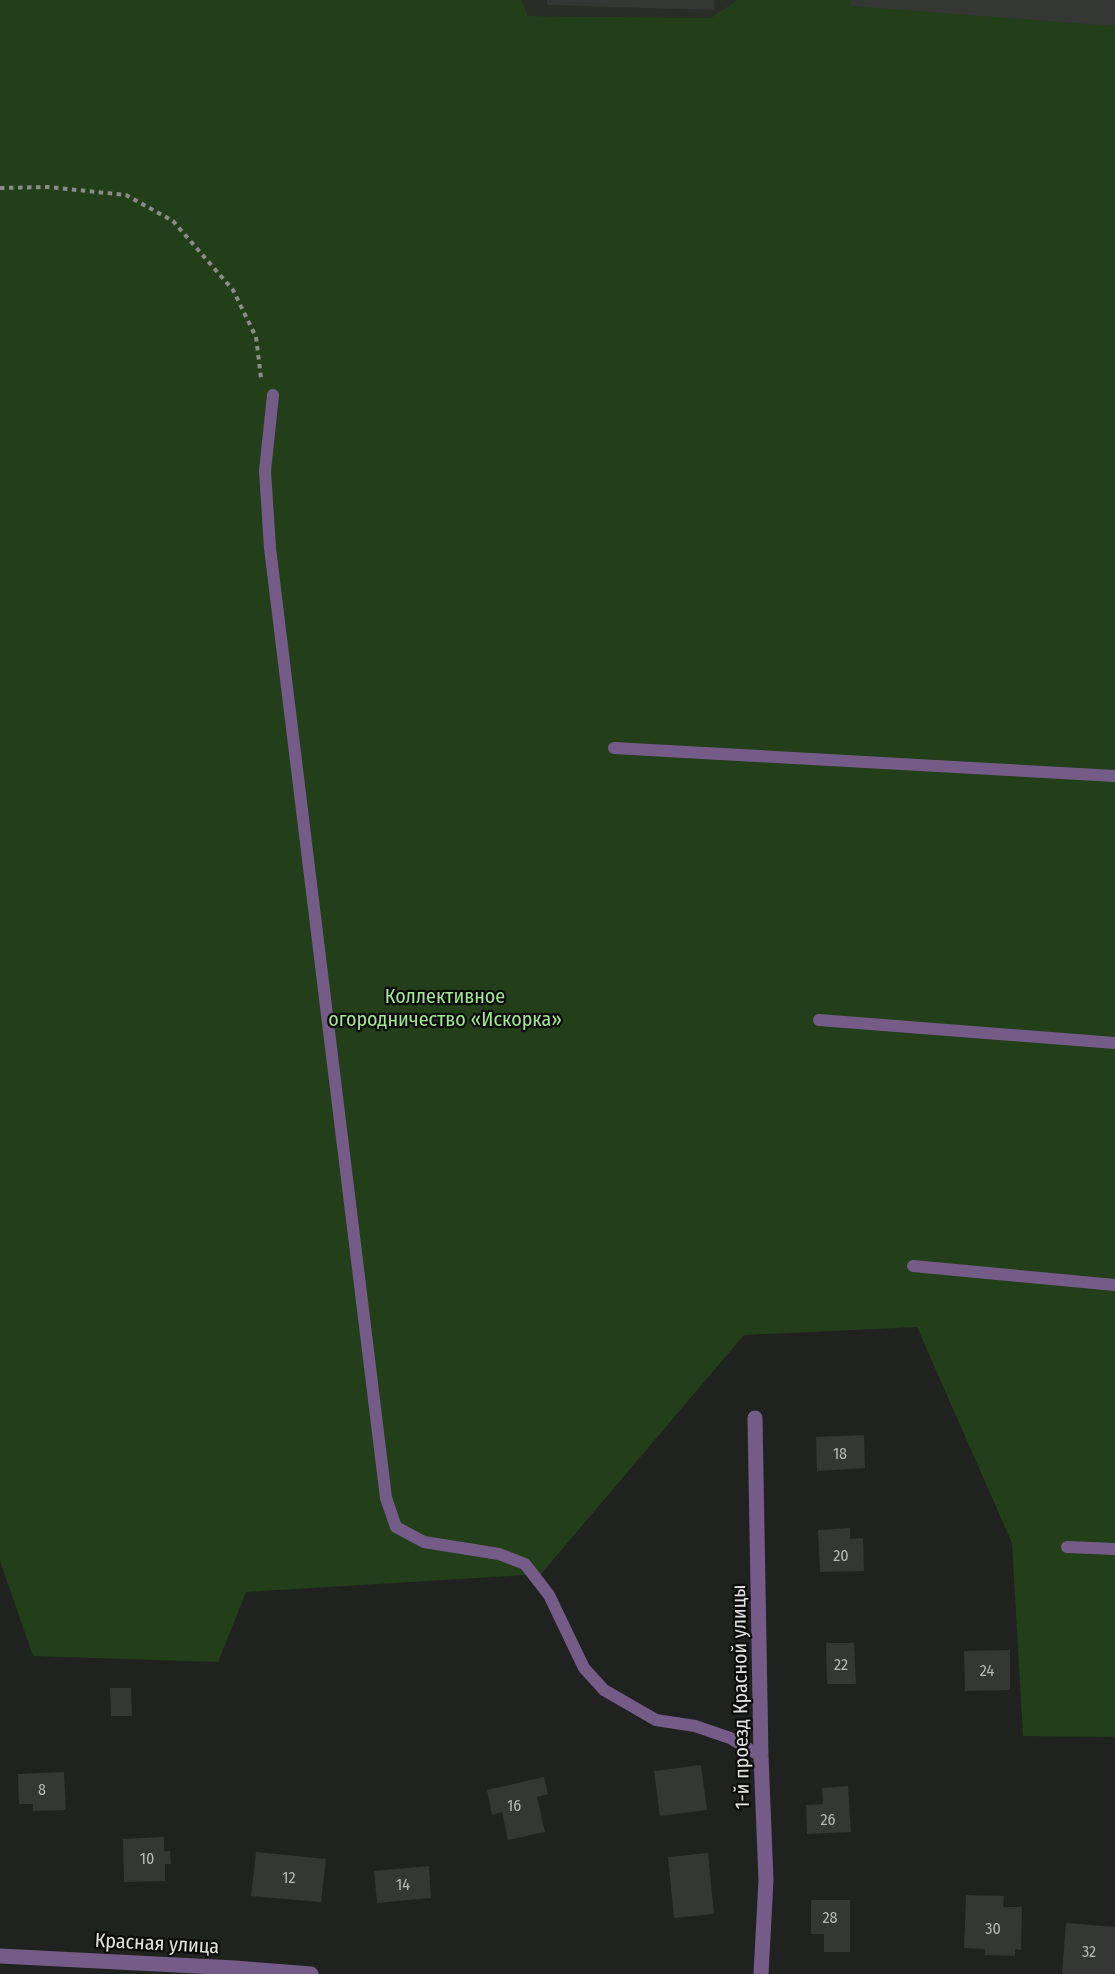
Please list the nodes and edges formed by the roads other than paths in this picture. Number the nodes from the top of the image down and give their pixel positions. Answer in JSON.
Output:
{"nodes":[{"id":1,"x":273,"y":394,"type":"road end"},
{"id":2,"x":614,"y":748,"type":"dead end"},
{"id":3,"x":1115,"y":776,"type":"edge"},
{"id":4,"x":819,"y":1020,"type":"dead end"},
{"id":5,"x":1115,"y":1042,"type":"edge"},
{"id":6,"x":913,"y":1266,"type":"dead end"},
{"id":7,"x":1115,"y":1285,"type":"edge"},
{"id":8,"x":755,"y":1418,"type":"dead end"},
{"id":9,"x":1067,"y":1547,"type":"dead end"},
{"id":10,"x":1115,"y":1549,"type":"edge"},
{"id":11,"x":761,"y":1756,"type":"junction"},
{"id":12,"x":0,"y":1956,"type":"edge"},
{"id":13,"x":311,"y":1974,"type":"edge"},
{"id":14,"x":761,"y":1974,"type":"edge"}],
"edges":[{"from":1,"to":11,"type":"lane"},
{"from":2,"to":3,"type":"lane"},
{"from":4,"to":5,"type":"lane"},
{"from":6,"to":7,"type":"lane"},
{"from":8,"to":11,"type":"street","name":"1-й проезд Красной улицы"},
{"from":9,"to":10,"type":"lane"},
{"from":11,"to":14,"type":"street","name":"1-й проезд Красной улицы"},
{"from":12,"to":13,"type":"street","name":"Красная улица"}]}
